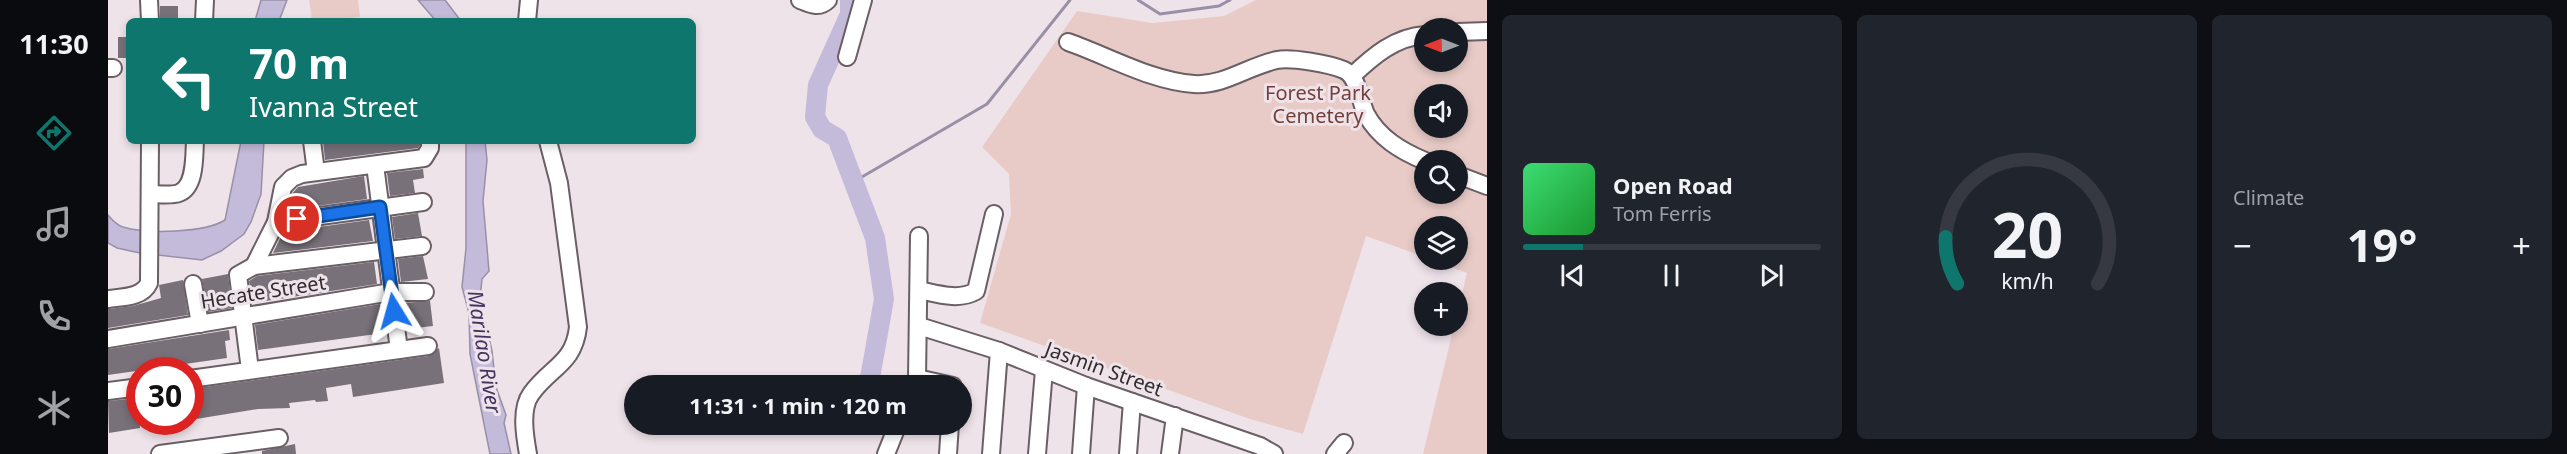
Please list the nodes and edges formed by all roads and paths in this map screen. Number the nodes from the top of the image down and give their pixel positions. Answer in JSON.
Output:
{"nodes":[{"id":1,"x":149,"y":0,"type":"edge"},
{"id":2,"x":205,"y":0,"type":"edge"},
{"id":3,"x":529,"y":0,"type":"edge"},
{"id":4,"x":800,"y":0,"type":"edge"},
{"id":5,"x":863,"y":0,"type":"edge"},
{"id":6,"x":828,"y":1,"type":"edge"},
{"id":7,"x":150,"y":18,"type":"edge"},
{"id":8,"x":204,"y":18,"type":"edge"},
{"id":9,"x":527,"y":18,"type":"edge"},
{"id":10,"x":1487,"y":31,"type":"edge"},
{"id":11,"x":1468,"y":32,"type":"edge"},
{"id":12,"x":1414,"y":36,"type":"edge"},
{"id":13,"x":1068,"y":42,"type":"dead end"},
{"id":14,"x":847,"y":57,"type":"dead end"},
{"id":15,"x":1352,"y":76,"type":"junction"},
{"id":16,"x":150,"y":144,"type":"edge"},
{"id":17,"x":195,"y":144,"type":"edge"},
{"id":18,"x":312,"y":144,"type":"edge"},
{"id":19,"x":430,"y":144,"type":"edge"},
{"id":20,"x":549,"y":144,"type":"edge"},
{"id":21,"x":1414,"y":157,"type":"edge"},
{"id":22,"x":375,"y":165,"type":"junction"},
{"id":23,"x":316,"y":172,"type":"junction"},
{"id":24,"x":1468,"y":179,"type":"edge"},
{"id":25,"x":1487,"y":186,"type":"edge"},
{"id":26,"x":150,"y":194,"type":"junction"},
{"id":27,"x":423,"y":202,"type":"dead end"},
{"id":28,"x":380,"y":207,"type":"junction"},
{"id":29,"x":994,"y":214,"type":"dead end"},
{"id":30,"x":276,"y":222,"type":"junction"},
{"id":31,"x":920,"y":236,"type":"dead end"},
{"id":32,"x":422,"y":246,"type":"dead end"},
{"id":33,"x":386,"y":251,"type":"junction"},
{"id":34,"x":254,"y":266,"type":"junction"},
{"id":35,"x":193,"y":284,"type":"dead end"},
{"id":36,"x":920,"y":290,"type":"junction"},
{"id":37,"x":391,"y":292,"type":"junction"},
{"id":38,"x":425,"y":292,"type":"dead end"},
{"id":39,"x":108,"y":299,"type":"edge"},
{"id":40,"x":241,"y":317,"type":"junction"},
{"id":41,"x":200,"y":324,"type":"junction"},
{"id":42,"x":919,"y":326,"type":"junction"},
{"id":43,"x":108,"y":339,"type":"edge"},
{"id":44,"x":428,"y":346,"type":"dead end"},
{"id":45,"x":399,"y":350,"type":"junction"},
{"id":46,"x":999,"y":351,"type":"junction"},
{"id":47,"x":249,"y":370,"type":"junction"},
{"id":48,"x":1044,"y":370,"type":"junction"},
{"id":49,"x":916,"y":375,"type":"edge"},
{"id":50,"x":204,"y":377,"type":"edge"},
{"id":51,"x":1086,"y":386,"type":"junction"},
{"id":52,"x":126,"y":389,"type":"edge"},
{"id":53,"x":108,"y":391,"type":"edge"},
{"id":54,"x":1132,"y":402,"type":"junction"},
{"id":55,"x":1175,"y":416,"type":"junction"},
{"id":56,"x":894,"y":435,"type":"edge"},
{"id":57,"x":949,"y":435,"type":"edge"},
{"id":58,"x":279,"y":438,"type":"dead end"},
{"id":59,"x":1264,"y":451,"type":"edge"},
{"id":60,"x":165,"y":454,"type":"edge"},
{"id":61,"x":528,"y":454,"type":"edge"},
{"id":62,"x":886,"y":454,"type":"edge"},
{"id":63,"x":948,"y":454,"type":"edge"},
{"id":64,"x":991,"y":454,"type":"edge"},
{"id":65,"x":1037,"y":454,"type":"edge"},
{"id":66,"x":1081,"y":454,"type":"edge"},
{"id":67,"x":1128,"y":454,"type":"edge"},
{"id":68,"x":1170,"y":454,"type":"edge"}],
"edges":[{"from":1,"to":7,"type":"street"},
{"from":2,"to":8,"type":"street"},
{"from":3,"to":9,"type":"street"},
{"from":4,"to":6,"type":"street"},
{"from":5,"to":14,"type":"street"},
{"from":10,"to":11,"type":"street"},
{"from":12,"to":15,"type":"street"},
{"from":13,"to":15,"type":"street"},
{"from":15,"to":21,"type":"street"},
{"from":16,"to":26,"type":"street"},
{"from":17,"to":26,"type":"street"},
{"from":18,"to":23,"type":"street"},
{"from":19,"to":22,"type":"street"},
{"from":20,"to":61,"type":"street"},
{"from":22,"to":23,"type":"street"},
{"from":22,"to":28,"type":"street"},
{"from":23,"to":30,"type":"street"},
{"from":24,"to":25,"type":"street"},
{"from":26,"to":39,"type":"street"},
{"from":27,"to":28,"type":"street"},
{"from":28,"to":30,"type":"street"},
{"from":28,"to":33,"type":"street"},
{"from":29,"to":36,"type":"street"},
{"from":30,"to":34,"type":"street"},
{"from":31,"to":36,"type":"street"},
{"from":32,"to":33,"type":"street"},
{"from":33,"to":34,"type":"street"},
{"from":33,"to":37,"type":"street"},
{"from":34,"to":40,"type":"street"},
{"from":35,"to":41,"type":"street"},
{"from":36,"to":42,"type":"street"},
{"from":37,"to":38,"type":"street","name":"Hecate Street"},
{"from":37,"to":40,"type":"street","name":"Hecate Street"},
{"from":37,"to":45,"type":"street"},
{"from":40,"to":41,"type":"street","name":"Hecate Street"},
{"from":40,"to":47,"type":"street"},
{"from":41,"to":43,"type":"street","name":"Hecate Street"},
{"from":42,"to":46,"type":"street","name":"Jasmin Street"},
{"from":42,"to":49,"type":"street"},
{"from":44,"to":45,"type":"street"},
{"from":45,"to":47,"type":"street"},
{"from":46,"to":48,"type":"street","name":"Jasmin Street"},
{"from":46,"to":64,"type":"street"},
{"from":47,"to":50,"type":"street"},
{"from":48,"to":51,"type":"street","name":"Jasmin Street"},
{"from":48,"to":65,"type":"street"},
{"from":51,"to":54,"type":"street","name":"Jasmin Street"},
{"from":51,"to":66,"type":"street"},
{"from":52,"to":53,"type":"street"},
{"from":54,"to":55,"type":"street","name":"Jasmin Street"},
{"from":54,"to":67,"type":"street"},
{"from":55,"to":59,"type":"street","name":"Jasmin Street"},
{"from":55,"to":68,"type":"street"},
{"from":56,"to":62,"type":"street"},
{"from":57,"to":63,"type":"street"},
{"from":58,"to":60,"type":"street"}]}
